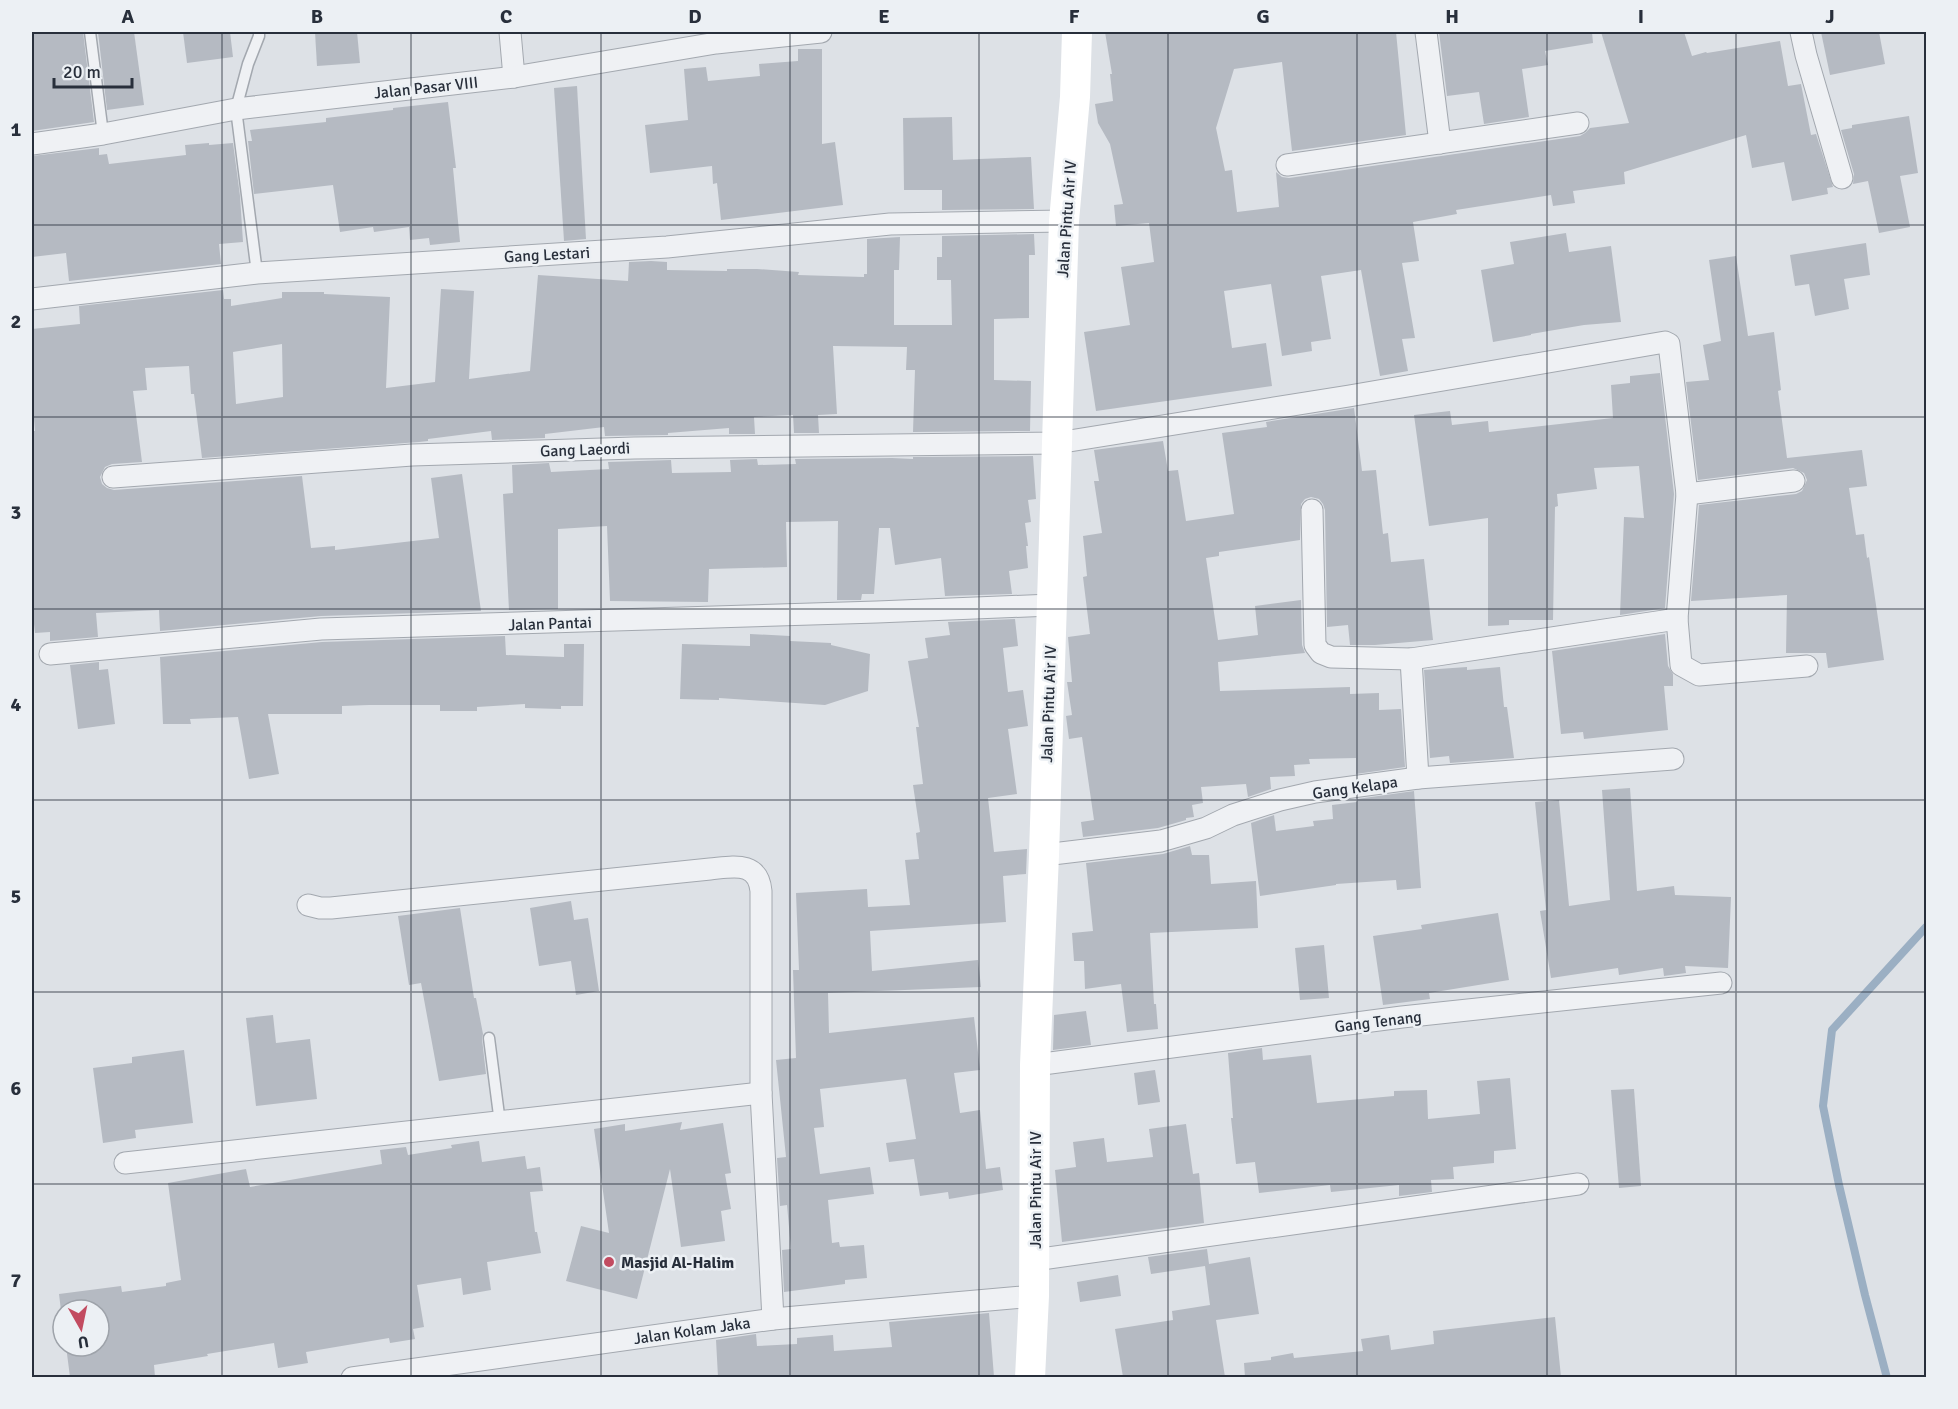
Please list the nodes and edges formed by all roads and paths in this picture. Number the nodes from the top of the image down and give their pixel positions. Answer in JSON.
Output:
{"nodes":[{"id":1,"x":90,"y":32,"type":"edge"},
{"id":2,"x":259,"y":32,"type":"edge"},
{"id":3,"x":510,"y":32,"type":"edge"},
{"id":4,"x":821,"y":32,"type":"edge"},
{"id":5,"x":1077,"y":32,"type":"edge"},
{"id":6,"x":1426,"y":32,"type":"edge"},
{"id":7,"x":1801,"y":32,"type":"edge"},
{"id":8,"x":715,"y":37,"type":"edge"},
{"id":9,"x":514,"y":77,"type":"junction"},
{"id":10,"x":236,"y":109,"type":"junction"},
{"id":11,"x":1578,"y":123,"type":"dead end"},
{"id":12,"x":103,"y":134,"type":"junction"},
{"id":13,"x":1440,"y":143,"type":"junction"},
{"id":14,"x":32,"y":144,"type":"edge"},
{"id":15,"x":1287,"y":165,"type":"dead end"},
{"id":16,"x":1842,"y":178,"type":"dead end"},
{"id":17,"x":1064,"y":221,"type":"junction"},
{"id":18,"x":257,"y":273,"type":"junction"},
{"id":19,"x":32,"y":299,"type":"edge"},
{"id":20,"x":1057,"y":443,"type":"junction"},
{"id":21,"x":113,"y":477,"type":"dead end"},
{"id":22,"x":1794,"y":481,"type":"dead end"},
{"id":23,"x":1687,"y":494,"type":"junction"},
{"id":24,"x":1312,"y":510,"type":"dead end"},
{"id":25,"x":1051,"y":604,"type":"junction"},
{"id":26,"x":1677,"y":619,"type":"junction"},
{"id":27,"x":50,"y":654,"type":"dead end"},
{"id":28,"x":1411,"y":659,"type":"junction"},
{"id":29,"x":1807,"y":666,"type":"dead end"},
{"id":30,"x":1673,"y":759,"type":"dead end"},
{"id":31,"x":1418,"y":778,"type":"junction"},
{"id":32,"x":1044,"y":855,"type":"junction"},
{"id":33,"x":308,"y":905,"type":"dead end"},
{"id":34,"x":1721,"y":983,"type":"dead end"},
{"id":35,"x":489,"y":1038,"type":"dead end"},
{"id":36,"x":1035,"y":1065,"type":"junction"},
{"id":37,"x":761,"y":1093,"type":"junction"},
{"id":38,"x":500,"y":1123,"type":"junction"},
{"id":39,"x":125,"y":1163,"type":"dead end"},
{"id":40,"x":1578,"y":1184,"type":"dead end"},
{"id":41,"x":1034,"y":1260,"type":"junction"},
{"id":42,"x":1034,"y":1296,"type":"junction"},
{"id":43,"x":773,"y":1319,"type":"junction"},
{"id":44,"x":352,"y":1377,"type":"edge"},
{"id":45,"x":1030,"y":1377,"type":"edge"}],
"edges":[{"from":1,"to":12,"type":"lane"},
{"from":2,"to":10,"type":"lane"},
{"from":3,"to":9,"type":"street"},
{"from":4,"to":8,"type":"street","name":"Jalan Pasar VIII"},
{"from":5,"to":17,"type":"main road","name":"Jalan Pintu Air IV"},
{"from":6,"to":13,"type":"street"},
{"from":7,"to":16,"type":"street"},
{"from":8,"to":9,"type":"street","name":"Jalan Pasar VIII"},
{"from":9,"to":10,"type":"street","name":"Jalan Pasar VIII"},
{"from":10,"to":12,"type":"street","name":"Jalan Pasar VIII"},
{"from":10,"to":18,"type":"lane"},
{"from":11,"to":13,"type":"street"},
{"from":12,"to":14,"type":"street","name":"Jalan Pasar VIII"},
{"from":13,"to":15,"type":"street"},
{"from":17,"to":18,"type":"street","name":"Gang Lestari"},
{"from":17,"to":20,"type":"main road","name":"Jalan Pintu Air IV"},
{"from":18,"to":19,"type":"street","name":"Gang Lestari"},
{"from":20,"to":21,"type":"street","name":"Gang Laeordi"},
{"from":20,"to":23,"type":"street","name":"Gang Laeordi"},
{"from":20,"to":25,"type":"main road","name":"Jalan Pintu Air IV"},
{"from":22,"to":23,"type":"street"},
{"from":23,"to":26,"type":"street"},
{"from":24,"to":28,"type":"street"},
{"from":25,"to":27,"type":"street","name":"Jalan Pantai"},
{"from":25,"to":32,"type":"main road","name":"Jalan Pintu Air IV"},
{"from":26,"to":28,"type":"street"},
{"from":26,"to":29,"type":"street"},
{"from":28,"to":31,"type":"street"},
{"from":30,"to":31,"type":"street","name":"Gang Kelapa"},
{"from":31,"to":32,"type":"street","name":"Gang Kelapa"},
{"from":32,"to":36,"type":"main road","name":"Jalan Pintu Air IV"},
{"from":33,"to":37,"type":"street"},
{"from":34,"to":36,"type":"street","name":"Gang Tenang"},
{"from":35,"to":38,"type":"lane"},
{"from":36,"to":41,"type":"main road","name":"Jalan Pintu Air IV"},
{"from":37,"to":38,"type":"street"},
{"from":37,"to":43,"type":"street"},
{"from":38,"to":39,"type":"street"},
{"from":40,"to":41,"type":"street"},
{"from":41,"to":42,"type":"main road","name":"Jalan Pintu Air IV"},
{"from":42,"to":43,"type":"street","name":"Jalan Kolam Jaka"},
{"from":42,"to":45,"type":"main road","name":"Jalan Pintu Air IV"},
{"from":43,"to":44,"type":"street","name":"Jalan Kolam Jaka"}]}
